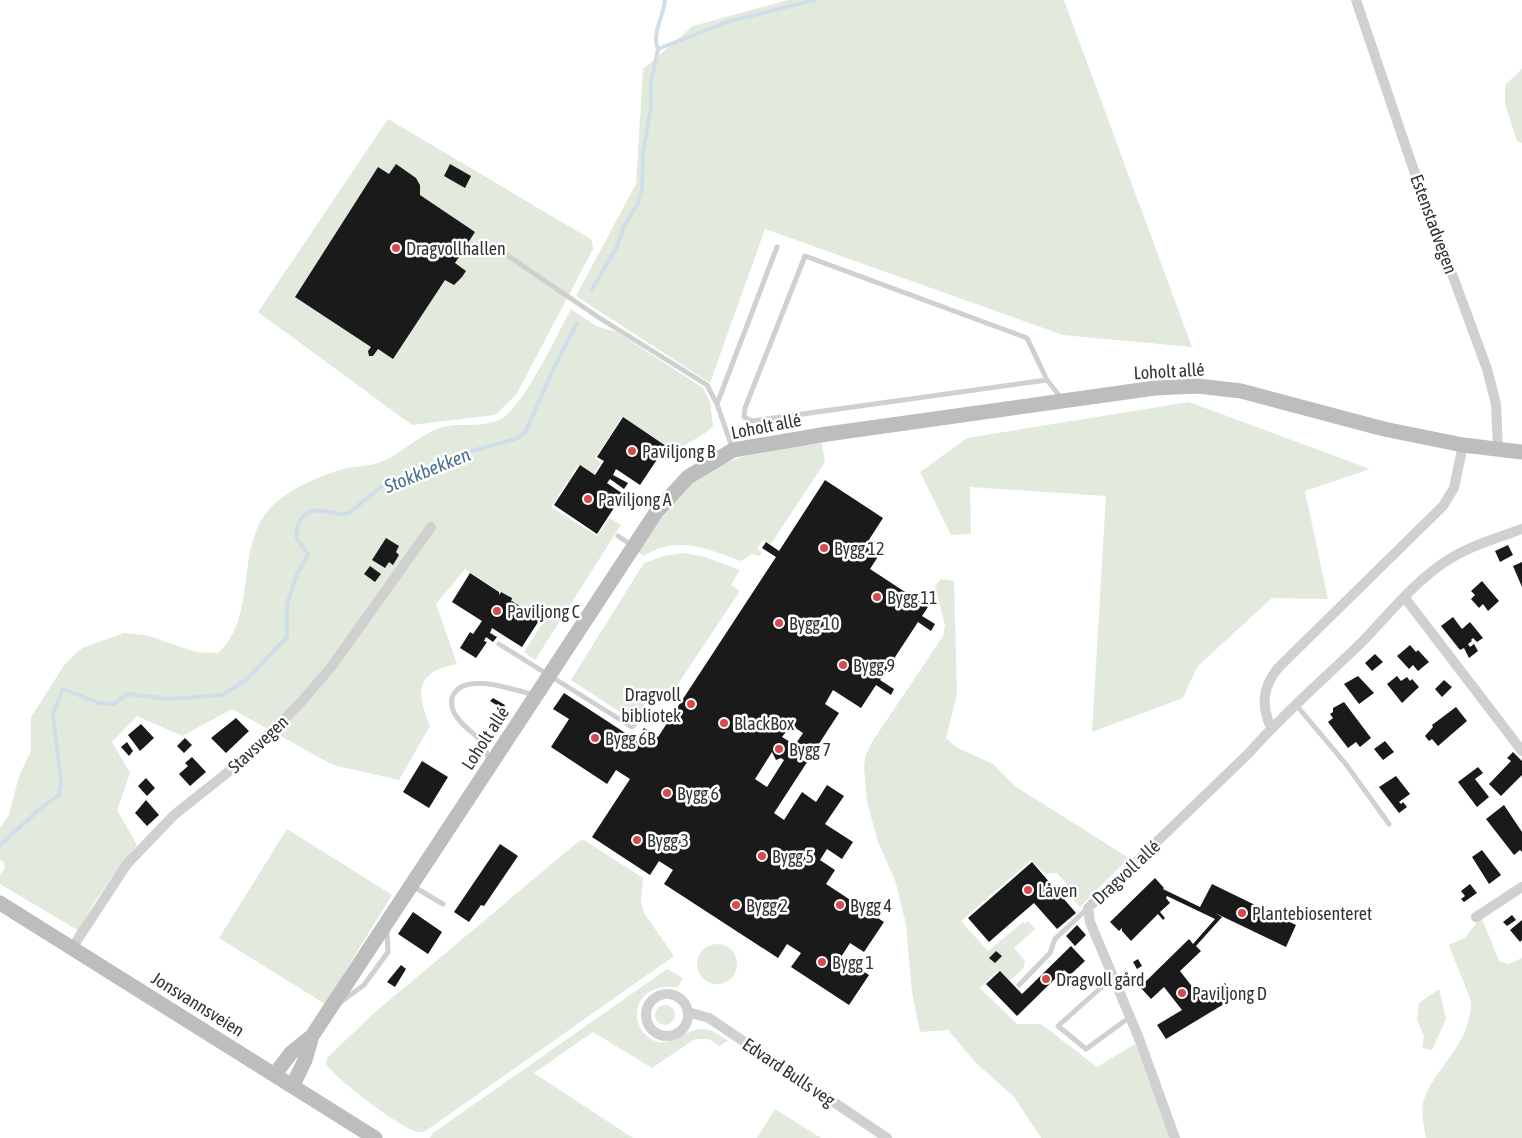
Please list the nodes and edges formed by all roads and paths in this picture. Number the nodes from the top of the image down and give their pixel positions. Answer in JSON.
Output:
{"nodes":[{"id":1,"x":1356,"y":0,"type":"edge"},
{"id":2,"x":495,"y":247,"type":"dead end"},
{"id":3,"x":778,"y":247,"type":"dead end"},
{"id":4,"x":1047,"y":380,"type":"junction"},
{"id":5,"x":1064,"y":401,"type":"junction"},
{"id":6,"x":717,"y":404,"type":"junction"},
{"id":7,"x":1463,"y":445,"type":"junction"},
{"id":8,"x":733,"y":450,"type":"junction"},
{"id":9,"x":1498,"y":450,"type":"junction"},
{"id":10,"x":1522,"y":452,"type":"edge"},
{"id":11,"x":431,"y":527,"type":"dead end"},
{"id":12,"x":1522,"y":528,"type":"edge"},
{"id":13,"x":618,"y":536,"type":"dead end"},
{"id":14,"x":634,"y":546,"type":"junction"},
{"id":15,"x":1404,"y":598,"type":"junction"},
{"id":16,"x":499,"y":644,"type":"dead end"},
{"id":17,"x":550,"y":676,"type":"junction"},
{"id":18,"x":535,"y":696,"type":"junction"},
{"id":19,"x":1297,"y":706,"type":"junction"},
{"id":20,"x":647,"y":712,"type":"dead end"},
{"id":21,"x":1271,"y":728,"type":"junction"},
{"id":22,"x":1522,"y":751,"type":"edge"},
{"id":23,"x":490,"y":764,"type":"junction"},
{"id":24,"x":1389,"y":824,"type":"dead end"},
{"id":25,"x":411,"y":885,"type":"junction"},
{"id":26,"x":1522,"y":887,"type":"edge"},
{"id":27,"x":443,"y":904,"type":"dead end"},
{"id":28,"x":4,"y":906,"type":"edge"},
{"id":29,"x":1088,"y":908,"type":"junction"},
{"id":30,"x":1476,"y":916,"type":"dead end"},
{"id":31,"x":72,"y":948,"type":"junction"},
{"id":32,"x":1114,"y":976,"type":"junction"},
{"id":33,"x":1019,"y":985,"type":"dead end"},
{"id":34,"x":688,"y":1012,"type":"junction"},
{"id":35,"x":1130,"y":1017,"type":"junction"},
{"id":36,"x":312,"y":1036,"type":"junction"},
{"id":37,"x":275,"y":1074,"type":"junction"},
{"id":38,"x":293,"y":1085,"type":"junction"},
{"id":39,"x":375,"y":1138,"type":"edge"},
{"id":40,"x":887,"y":1138,"type":"edge"},
{"id":41,"x":1175,"y":1138,"type":"edge"}],
"edges":[{"from":1,"to":9,"type":"street","name":"Estenstadvegen"},
{"from":2,"to":6,"type":"lane"},
{"from":3,"to":6,"type":"lane"},
{"from":4,"to":4,"type":"lane"},
{"from":4,"to":5,"type":"lane"},
{"from":5,"to":7,"type":"street","name":"Loholt allé"},
{"from":5,"to":8,"type":"street","name":"Loholt allé"},
{"from":6,"to":8,"type":"lane"},
{"from":7,"to":9,"type":"street","name":"Loholt allé"},
{"from":7,"to":21,"type":"street"},
{"from":8,"to":14,"type":"street","name":"Loholt allé"},
{"from":9,"to":10,"type":"street","name":"Loholt allé"},
{"from":11,"to":31,"type":"street","name":"Stavsvegen"},
{"from":12,"to":15,"type":"street","name":"Dragvoll allé"},
{"from":13,"to":14,"type":"lane"},
{"from":14,"to":17,"type":"street","name":"Loholt allé"},
{"from":15,"to":19,"type":"street","name":"Dragvoll allé"},
{"from":15,"to":22,"type":"street"},
{"from":16,"to":17,"type":"lane"},
{"from":17,"to":18,"type":"street","name":"Loholt allé"},
{"from":17,"to":20,"type":"lane"},
{"from":18,"to":23,"type":"street","name":"Loholt allé"},
{"from":18,"to":23,"type":"lane"},
{"from":19,"to":21,"type":"street","name":"Dragvoll allé"},
{"from":19,"to":24,"type":"lane"},
{"from":21,"to":29,"type":"street","name":"Dragvoll allé"},
{"from":23,"to":25,"type":"street","name":"Loholt allé"},
{"from":25,"to":27,"type":"lane"},
{"from":25,"to":36,"type":"street","name":"Loholt allé"},
{"from":26,"to":30,"type":"street"},
{"from":28,"to":31,"type":"street","name":"Jonsvannsveien"},
{"from":29,"to":32,"type":"street","name":"Dragvoll allé"},
{"from":29,"to":33,"type":"lane"},
{"from":31,"to":37,"type":"street","name":"Jonsvannsveien"},
{"from":32,"to":35,"type":"street","name":"Dragvoll allé"},
{"from":32,"to":35,"type":"lane"},
{"from":34,"to":34,"type":"street","name":"Edvard Bulls veg"},
{"from":34,"to":40,"type":"street","name":"Edvard Bulls veg"},
{"from":35,"to":41,"type":"street","name":"Dragvoll allé"},
{"from":36,"to":37,"type":"street","name":"Loholt allé"},
{"from":36,"to":38,"type":"street","name":"Loholt allé"},
{"from":37,"to":38,"type":"street","name":"Jonsvannsveien"},
{"from":38,"to":39,"type":"street","name":"Jonsvannsveien"}]}
